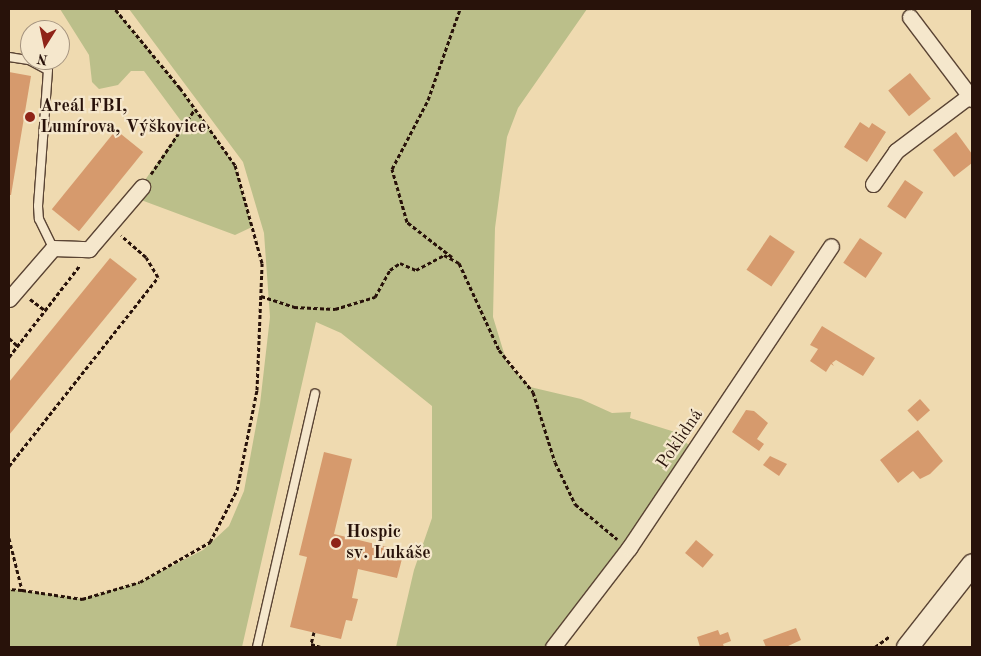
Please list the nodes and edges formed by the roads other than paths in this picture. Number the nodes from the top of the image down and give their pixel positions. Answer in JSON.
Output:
{"nodes":[{"id":1,"x":910,"y":17,"type":"dead end"},
{"id":2,"x":9,"y":57,"type":"edge"},
{"id":3,"x":971,"y":98,"type":"edge"},
{"id":4,"x":144,"y":184,"type":"road end"},
{"id":5,"x":873,"y":184,"type":"dead end"},
{"id":6,"x":831,"y":246,"type":"dead end"},
{"id":7,"x":53,"y":248,"type":"junction"},
{"id":8,"x":9,"y":299,"type":"edge"},
{"id":9,"x":315,"y":394,"type":"dead end"},
{"id":10,"x":972,"y":564,"type":"edge"},
{"id":11,"x":257,"y":647,"type":"edge"},
{"id":12,"x":552,"y":647,"type":"edge"},
{"id":13,"x":907,"y":647,"type":"edge"}],
"edges":[{"from":1,"to":3,"type":"street"},
{"from":2,"to":7,"type":"lane"},
{"from":3,"to":5,"type":"street"},
{"from":4,"to":7,"type":"street"},
{"from":6,"to":12,"type":"street","name":"Poklidná"},
{"from":7,"to":8,"type":"street"},
{"from":9,"to":11,"type":"lane"},
{"from":10,"to":13,"type":"street"}]}
